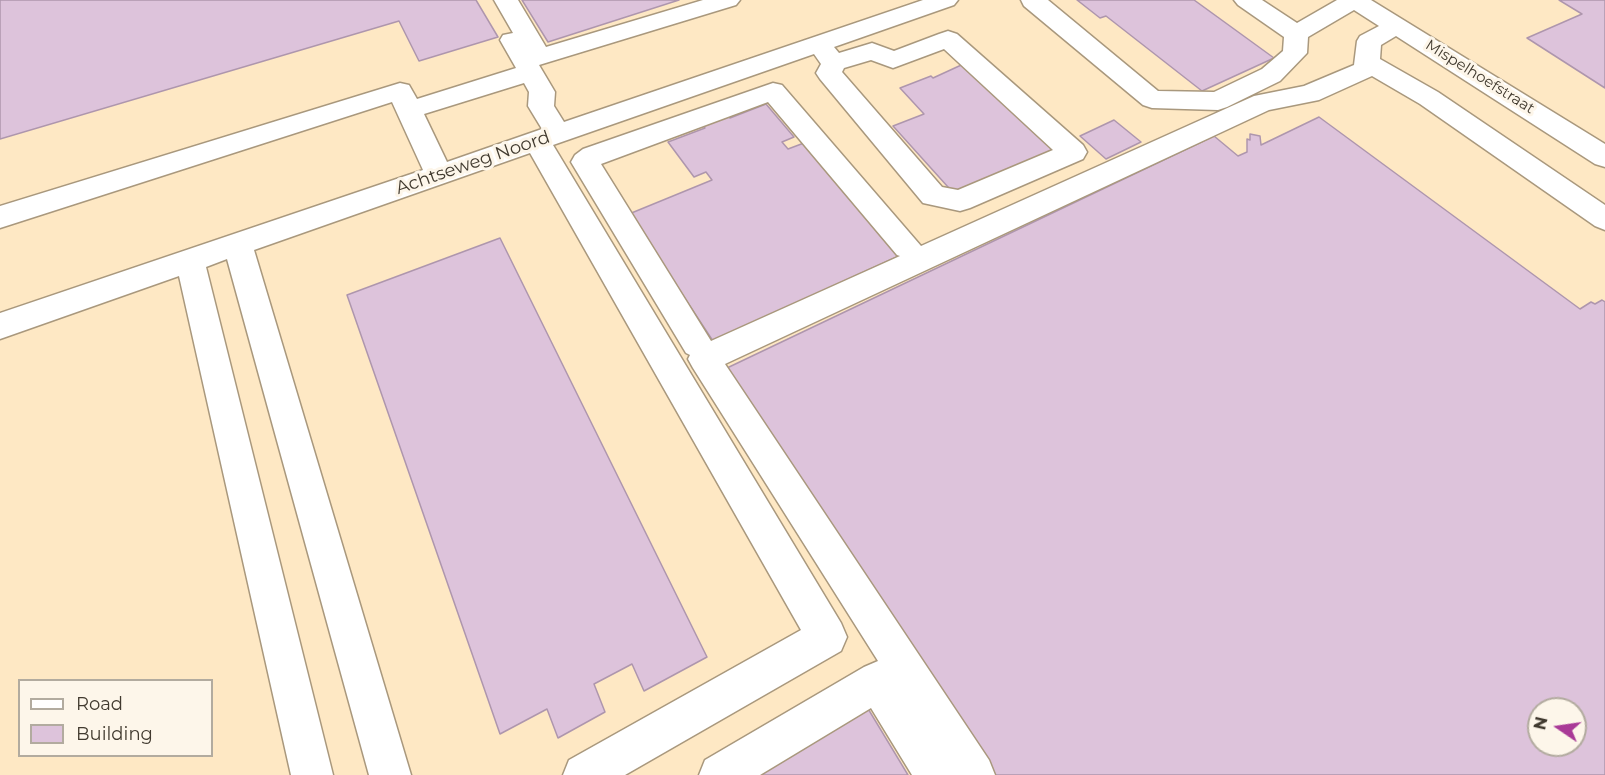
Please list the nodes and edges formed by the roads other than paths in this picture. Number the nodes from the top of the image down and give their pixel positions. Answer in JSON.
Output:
{"nodes":[{"id":1,"x":488,"y":0,"type":"edge"},
{"id":2,"x":506,"y":0,"type":"edge"},
{"id":3,"x":728,"y":0,"type":"edge"},
{"id":4,"x":946,"y":0,"type":"edge"},
{"id":5,"x":1036,"y":0,"type":"edge"},
{"id":6,"x":1246,"y":0,"type":"edge"},
{"id":7,"x":1354,"y":0,"type":"edge"},
{"id":8,"x":1398,"y":26,"type":"junction"},
{"id":9,"x":1296,"y":34,"type":"junction"},
{"id":10,"x":826,"y":54,"type":"junction"},
{"id":11,"x":1367,"y":62,"type":"junction"},
{"id":12,"x":520,"y":63,"type":"junction"},
{"id":13,"x":752,"y":67,"type":"junction"},
{"id":14,"x":769,"y":92,"type":"junction"},
{"id":15,"x":408,"y":110,"type":"junction"},
{"id":16,"x":597,"y":120,"type":"junction"},
{"id":17,"x":548,"y":138,"type":"junction"},
{"id":18,"x":615,"y":148,"type":"junction"},
{"id":19,"x":1605,"y":157,"type":"edge"},
{"id":20,"x":439,"y":175,"type":"junction"},
{"id":21,"x":0,"y":217,"type":"edge"},
{"id":22,"x":1605,"y":219,"type":"edge"},
{"id":23,"x":238,"y":244,"type":"junction"},
{"id":24,"x":907,"y":247,"type":"dead end"},
{"id":25,"x":190,"y":261,"type":"junction"},
{"id":26,"x":0,"y":326,"type":"edge"},
{"id":27,"x":697,"y":344,"type":"dead end"},
{"id":28,"x":305,"y":767,"type":"edge"},
{"id":29,"x":390,"y":775,"type":"edge"},
{"id":30,"x":584,"y":775,"type":"edge"},
{"id":31,"x":720,"y":775,"type":"edge"},
{"id":32,"x":936,"y":775,"type":"edge"},
{"id":33,"x":974,"y":775,"type":"edge"}],
"edges":[{"from":1,"to":12,"type":"street"},
{"from":2,"to":3,"type":"street"},
{"from":4,"to":10,"type":"street","name":"Achtseweg Noord"},
{"from":5,"to":9,"type":"street"},
{"from":6,"to":9,"type":"street"},
{"from":7,"to":8,"type":"street","name":"Mispelhoefstraat"},
{"from":7,"to":9,"type":"street"},
{"from":8,"to":11,"type":"street"},
{"from":8,"to":19,"type":"street","name":"Mispelhoefstraat"},
{"from":10,"to":10,"type":"street"},
{"from":10,"to":13,"type":"street","name":"Achtseweg Noord"},
{"from":11,"to":22,"type":"street"},
{"from":11,"to":33,"type":"street"},
{"from":12,"to":15,"type":"street"},
{"from":12,"to":17,"type":"street"},
{"from":13,"to":14,"type":"street"},
{"from":13,"to":16,"type":"street","name":"Achtseweg Noord"},
{"from":14,"to":18,"type":"street"},
{"from":14,"to":24,"type":"street"},
{"from":15,"to":20,"type":"street"},
{"from":15,"to":21,"type":"street"},
{"from":16,"to":17,"type":"street","name":"Achtseweg Noord"},
{"from":16,"to":18,"type":"street"},
{"from":17,"to":20,"type":"street","name":"Achtseweg Noord"},
{"from":17,"to":30,"type":"street"},
{"from":18,"to":27,"type":"street"},
{"from":20,"to":23,"type":"street","name":"Achtseweg Noord"},
{"from":23,"to":25,"type":"street","name":"Achtseweg Noord"},
{"from":23,"to":29,"type":"street"},
{"from":25,"to":26,"type":"street","name":"Achtseweg Noord"},
{"from":25,"to":28,"type":"street"},
{"from":31,"to":32,"type":"street"}]}
